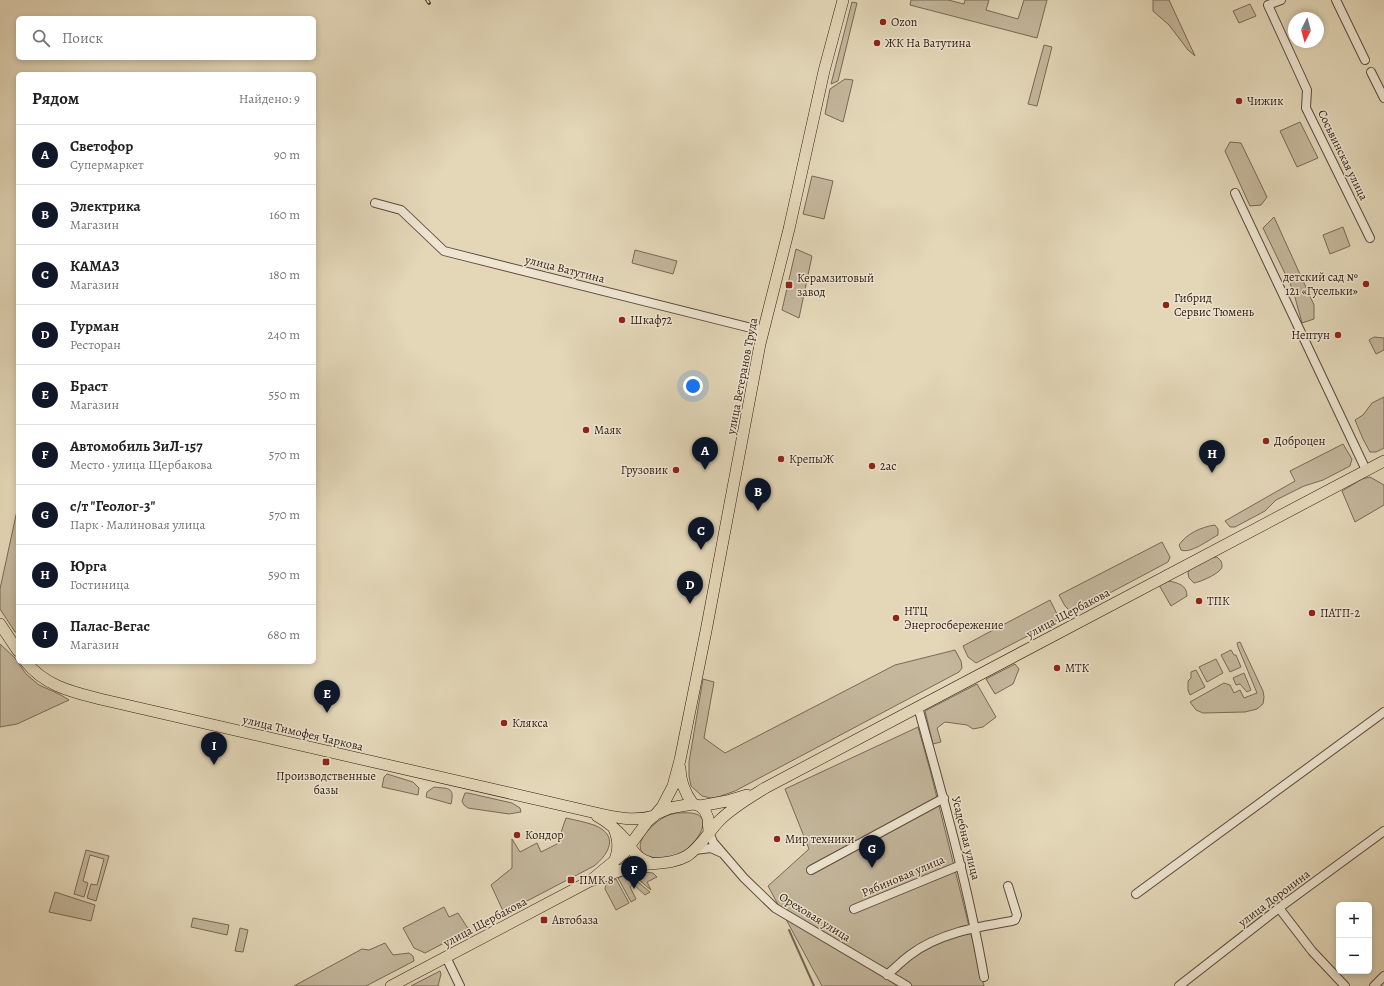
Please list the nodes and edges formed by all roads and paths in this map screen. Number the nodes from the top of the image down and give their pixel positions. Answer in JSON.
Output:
{"nodes":[{"id":1,"x":843,"y":0,"type":"edge"},
{"id":2,"x":1280,"y":0,"type":"edge"},
{"id":3,"x":1336,"y":0,"type":"edge"},
{"id":4,"x":1365,"y":60,"type":"dead end"},
{"id":5,"x":1371,"y":72,"type":"dead end"},
{"id":6,"x":1384,"y":98,"type":"edge"},
{"id":7,"x":1235,"y":193,"type":"dead end"},
{"id":8,"x":375,"y":203,"type":"dead end"},
{"id":9,"x":1370,"y":238,"type":"dead end"},
{"id":10,"x":763,"y":331,"type":"junction"},
{"id":11,"x":1384,"y":460,"type":"edge"},
{"id":12,"x":1366,"y":470,"type":"junction"},
{"id":13,"x":0,"y":624,"type":"edge"},
{"id":14,"x":16,"y":648,"type":"edge"},
{"id":15,"x":28,"y":664,"type":"edge"},
{"id":16,"x":918,"y":707,"type":"junction"},
{"id":17,"x":1384,"y":712,"type":"edge"},
{"id":18,"x":680,"y":760,"type":"junction"},
{"id":19,"x":765,"y":788,"type":"junction"},
{"id":20,"x":944,"y":798,"type":"junction"},
{"id":21,"x":696,"y":805,"type":"junction"},
{"id":22,"x":582,"y":810,"type":"junction"},
{"id":23,"x":655,"y":815,"type":"junction"},
{"id":24,"x":613,"y":826,"type":"junction"},
{"id":25,"x":1384,"y":831,"type":"edge"},
{"id":26,"x":709,"y":832,"type":"junction"},
{"id":27,"x":630,"y":846,"type":"junction"},
{"id":28,"x":695,"y":850,"type":"junction"},
{"id":29,"x":722,"y":853,"type":"junction"},
{"id":30,"x":613,"y":863,"type":"junction"},
{"id":31,"x":653,"y":863,"type":"junction"},
{"id":32,"x":961,"y":864,"type":"junction"},
{"id":33,"x":811,"y":870,"type":"dead end"},
{"id":34,"x":590,"y":881,"type":"junction"},
{"id":35,"x":1008,"y":886,"type":"dead end"},
{"id":36,"x":1136,"y":894,"type":"dead end"},
{"id":37,"x":1279,"y":908,"type":"junction"},
{"id":38,"x":854,"y":909,"type":"dead end"},
{"id":39,"x":975,"y":927,"type":"junction"},
{"id":40,"x":446,"y":957,"type":"junction"},
{"id":41,"x":887,"y":975,"type":"junction"},
{"id":42,"x":1384,"y":976,"type":"edge"},
{"id":43,"x":984,"y":977,"type":"dead end"},
{"id":44,"x":391,"y":986,"type":"edge"},
{"id":45,"x":460,"y":986,"type":"edge"},
{"id":46,"x":907,"y":986,"type":"edge"},
{"id":47,"x":1179,"y":986,"type":"edge"},
{"id":48,"x":1345,"y":986,"type":"edge"},
{"id":49,"x":1374,"y":986,"type":"edge"}],
"edges":[{"from":1,"to":10,"type":"main road","name":"улица Ветеранов Труда"},
{"from":2,"to":9,"type":"street","name":"Сосьвинская улица"},
{"from":3,"to":4,"type":"street"},
{"from":5,"to":6,"type":"street"},
{"from":7,"to":12,"type":"street"},
{"from":8,"to":10,"type":"street","name":"улица Ватутина"},
{"from":10,"to":18,"type":"main road","name":"улица Ветеранов Труда"},
{"from":11,"to":12,"type":"main road","name":"улица Щербакова"},
{"from":12,"to":16,"type":"main road","name":"улица Щербакова"},
{"from":13,"to":14,"type":"main road"},
{"from":15,"to":22,"type":"main road","name":"улица Тимофея Чаркова"},
{"from":16,"to":19,"type":"main road","name":"улица Щербакова"},
{"from":16,"to":20,"type":"street","name":"Усадебная улица"},
{"from":17,"to":36,"type":"street"},
{"from":18,"to":21,"type":"main road"},
{"from":18,"to":23,"type":"main road"},
{"from":19,"to":21,"type":"main road"},
{"from":19,"to":26,"type":"main road"},
{"from":20,"to":32,"type":"street","name":"Усадебная улица"},
{"from":20,"to":33,"type":"street"},
{"from":21,"to":23,"type":"main road"},
{"from":21,"to":26,"type":"main road"},
{"from":22,"to":23,"type":"main road"},
{"from":22,"to":24,"type":"main road"},
{"from":23,"to":27,"type":"main road"},
{"from":24,"to":27,"type":"main road"},
{"from":24,"to":30,"type":"main road"},
{"from":25,"to":37,"type":"street","name":"улица Доронина"},
{"from":26,"to":28,"type":"main road"},
{"from":26,"to":29,"type":"street","name":"Ореховая улица"},
{"from":27,"to":30,"type":"main road"},
{"from":27,"to":31,"type":"main road"},
{"from":28,"to":29,"type":"street"},
{"from":28,"to":31,"type":"main road"},
{"from":29,"to":41,"type":"street","name":"Ореховая улица"},
{"from":30,"to":34,"type":"main road"},
{"from":31,"to":34,"type":"main road"},
{"from":32,"to":38,"type":"street","name":"Рябиновая улица"},
{"from":32,"to":39,"type":"street","name":"Усадебная улица"},
{"from":34,"to":40,"type":"main road","name":"улица Щербакова"},
{"from":35,"to":39,"type":"street"},
{"from":37,"to":47,"type":"street","name":"улица Доронина"},
{"from":37,"to":48,"type":"street"},
{"from":39,"to":41,"type":"street"},
{"from":39,"to":43,"type":"street","name":"Усадебная улица"},
{"from":40,"to":44,"type":"main road","name":"улица Щербакова"},
{"from":40,"to":45,"type":"street"},
{"from":41,"to":46,"type":"street","name":"Ореховая улица"},
{"from":42,"to":49,"type":"street"}]}
